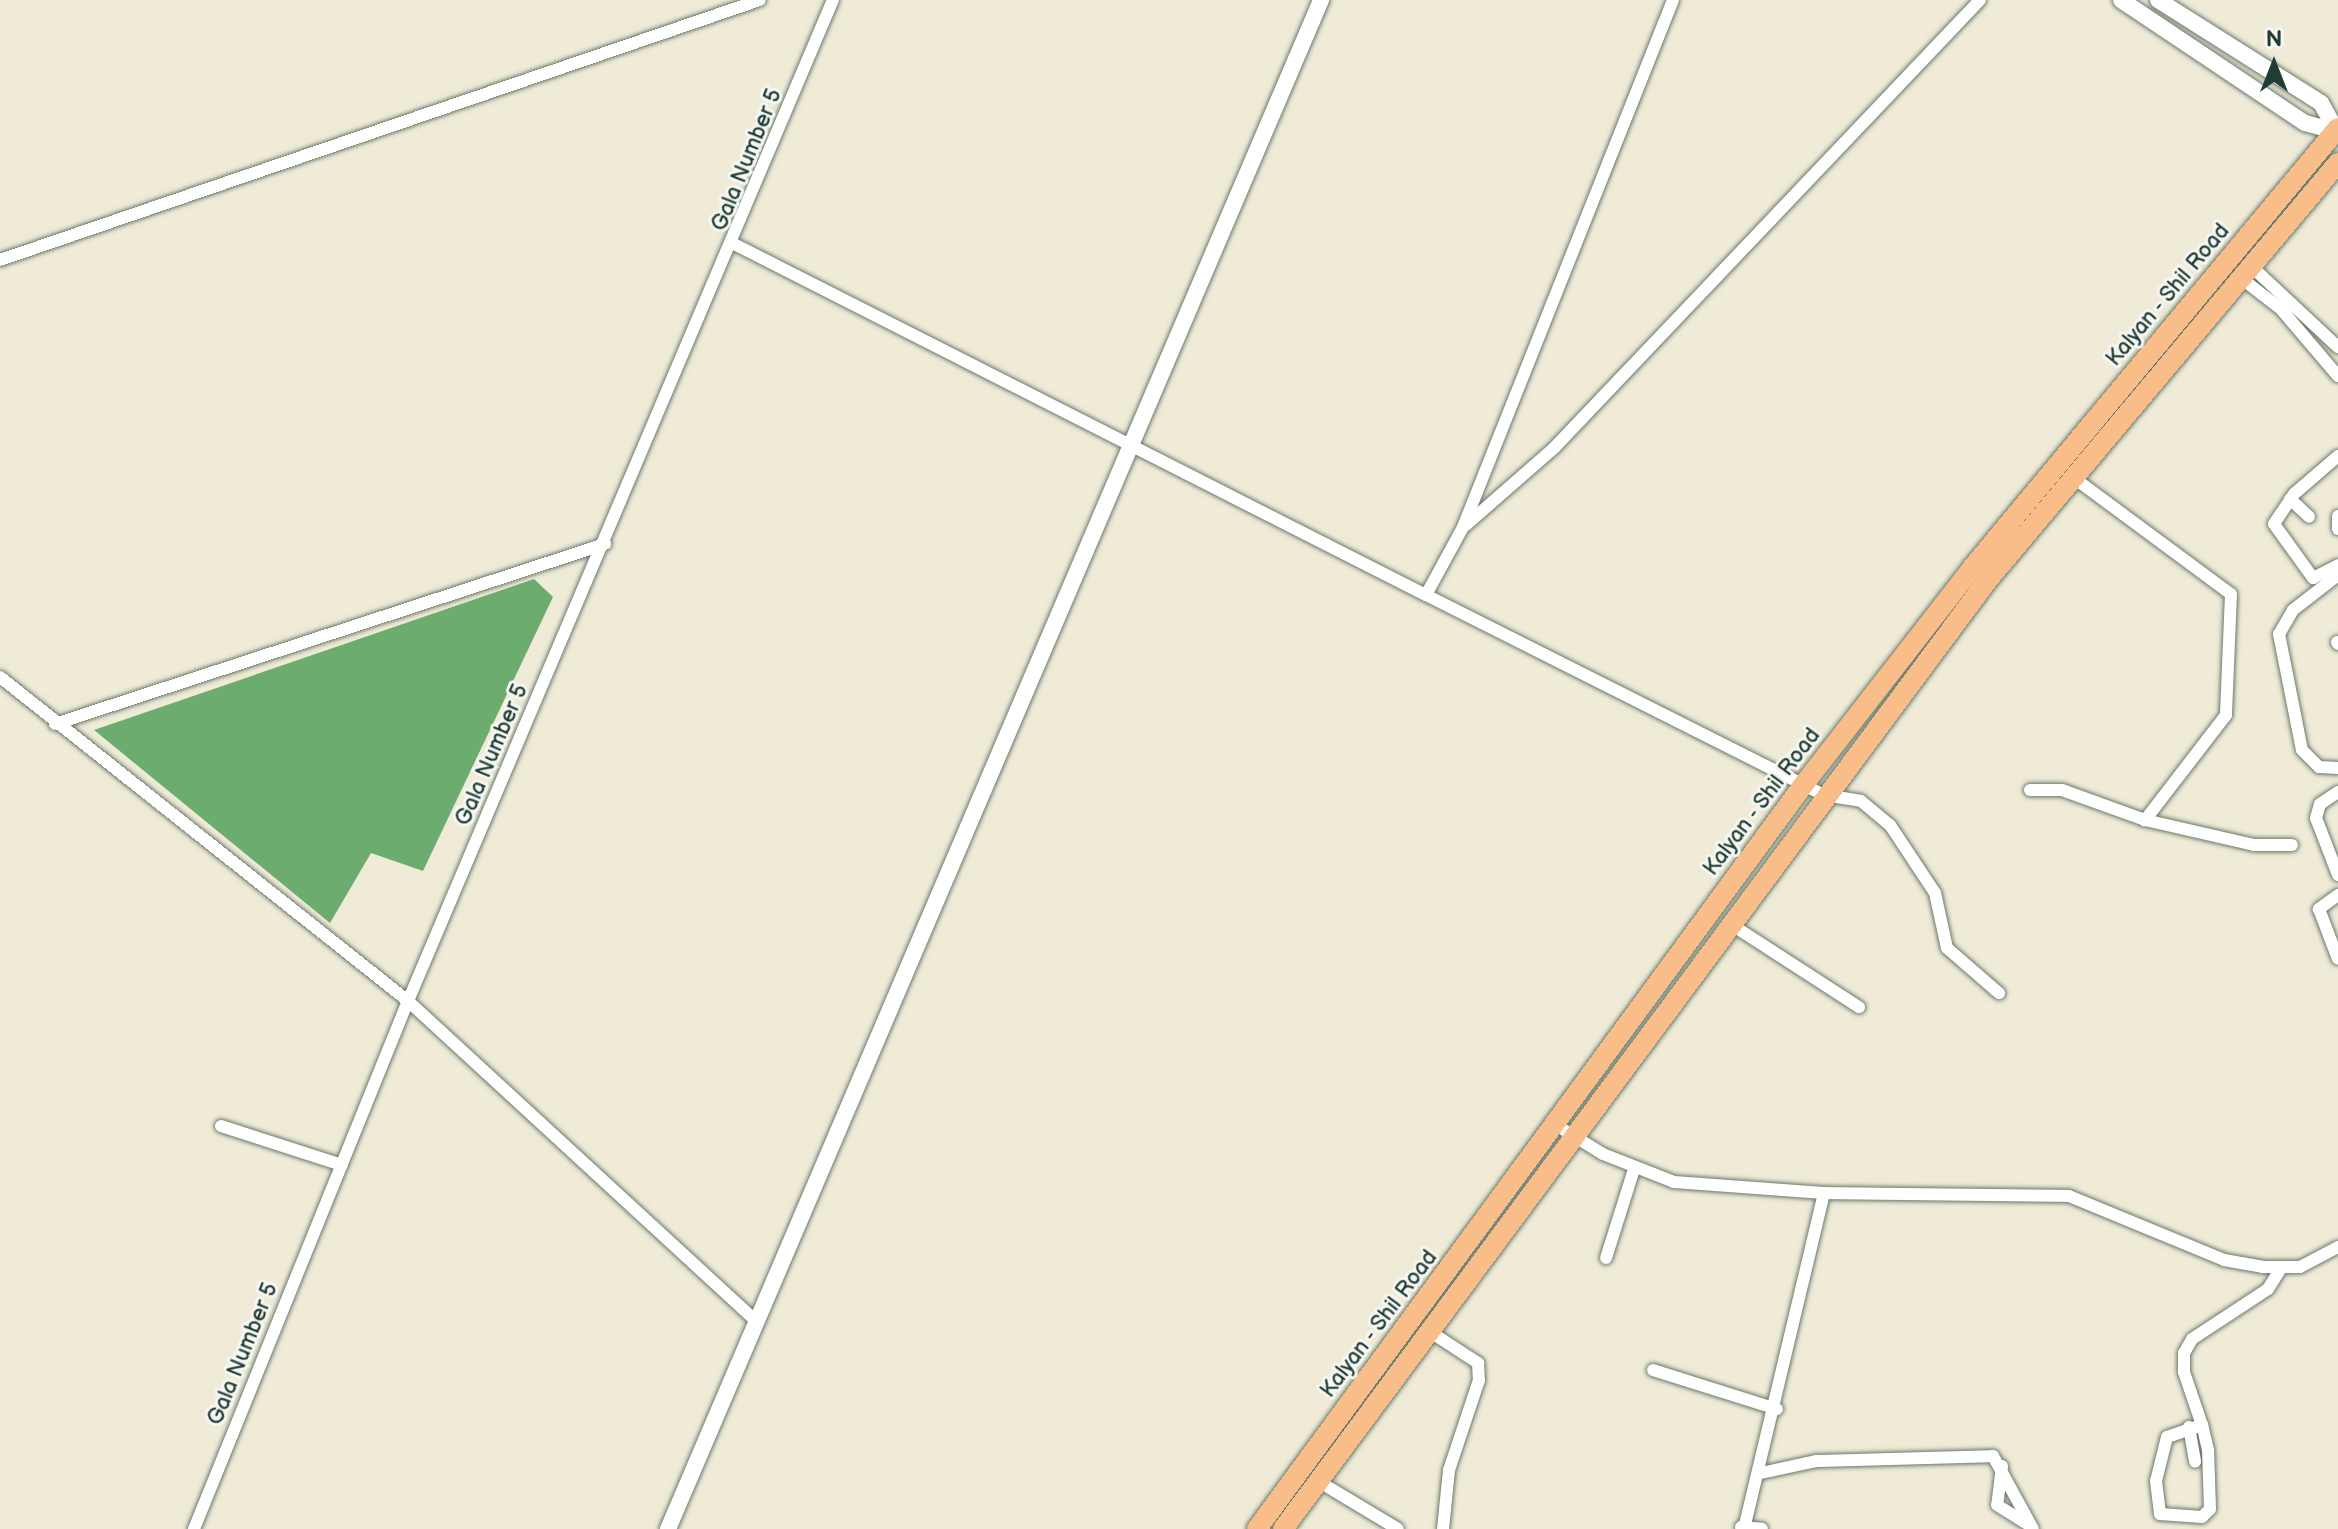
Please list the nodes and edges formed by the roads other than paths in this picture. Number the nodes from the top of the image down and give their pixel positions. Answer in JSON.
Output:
{"nodes":[{"id":1,"x":760,"y":0,"type":"edge"},
{"id":2,"x":833,"y":0,"type":"edge"},
{"id":3,"x":1321,"y":0,"type":"edge"},
{"id":4,"x":1673,"y":0,"type":"edge"},
{"id":5,"x":1980,"y":0,"type":"edge"},
{"id":6,"x":2121,"y":0,"type":"edge"},
{"id":7,"x":2158,"y":0,"type":"edge"},
{"id":8,"x":2337,"y":131,"type":"edge"},
{"id":9,"x":2338,"y":163,"type":"edge"},
{"id":10,"x":734,"y":244,"type":"junction"},
{"id":11,"x":0,"y":260,"type":"edge"},
{"id":12,"x":2246,"y":272,"type":"junction"},
{"id":13,"x":2338,"y":347,"type":"edge"},
{"id":14,"x":2338,"y":376,"type":"edge"},
{"id":15,"x":1129,"y":449,"type":"junction"},
{"id":16,"x":2338,"y":456,"type":"edge"},
{"id":17,"x":2074,"y":478,"type":"junction"},
{"id":18,"x":2290,"y":499,"type":"junction"},
{"id":19,"x":2338,"y":516,"type":"edge"},
{"id":20,"x":2309,"y":517,"type":"dead end"},
{"id":21,"x":1463,"y":527,"type":"junction"},
{"id":22,"x":2338,"y":529,"type":"edge"},
{"id":23,"x":605,"y":544,"type":"junction"},
{"id":24,"x":2338,"y":565,"type":"edge"},
{"id":25,"x":2338,"y":575,"type":"edge"},
{"id":26,"x":1426,"y":595,"type":"junction"},
{"id":27,"x":0,"y":677,"type":"edge"},
{"id":28,"x":55,"y":724,"type":"junction"},
{"id":29,"x":2338,"y":768,"type":"edge"},
{"id":30,"x":1804,"y":784,"type":"junction"},
{"id":31,"x":2030,"y":790,"type":"dead end"},
{"id":32,"x":2338,"y":792,"type":"edge"},
{"id":33,"x":1824,"y":795,"type":"junction"},
{"id":34,"x":2145,"y":820,"type":"junction"},
{"id":35,"x":2292,"y":845,"type":"dead end"},
{"id":36,"x":2338,"y":875,"type":"edge"},
{"id":37,"x":2338,"y":895,"type":"edge"},
{"id":38,"x":1729,"y":923,"type":"junction"},
{"id":39,"x":2338,"y":959,"type":"edge"},
{"id":40,"x":1999,"y":993,"type":"dead end"},
{"id":41,"x":408,"y":1001,"type":"junction"},
{"id":42,"x":1859,"y":1007,"type":"dead end"},
{"id":43,"x":221,"y":1126,"type":"dead end"},
{"id":44,"x":1564,"y":1131,"type":"junction"},
{"id":45,"x":342,"y":1165,"type":"junction"},
{"id":46,"x":1634,"y":1169,"type":"junction"},
{"id":47,"x":1824,"y":1193,"type":"junction"},
{"id":48,"x":2338,"y":1247,"type":"edge"},
{"id":49,"x":1606,"y":1258,"type":"dead end"},
{"id":50,"x":2281,"y":1268,"type":"junction"},
{"id":51,"x":755,"y":1320,"type":"junction"},
{"id":52,"x":1429,"y":1331,"type":"junction"},
{"id":53,"x":1653,"y":1370,"type":"dead end"},
{"id":54,"x":1777,"y":1409,"type":"junction"},
{"id":55,"x":2196,"y":1426,"type":"junction"},
{"id":56,"x":2195,"y":1461,"type":"dead end"},
{"id":57,"x":2002,"y":1466,"type":"junction"},
{"id":58,"x":1761,"y":1473,"type":"junction"},
{"id":59,"x":1318,"y":1481,"type":"junction"},
{"id":60,"x":1742,"y":1527,"type":"edge"},
{"id":61,"x":2032,"y":1528,"type":"edge"},
{"id":62,"x":194,"y":1529,"type":"edge"},
{"id":63,"x":668,"y":1529,"type":"edge"},
{"id":64,"x":1257,"y":1529,"type":"edge"},
{"id":65,"x":1283,"y":1529,"type":"edge"},
{"id":66,"x":1398,"y":1529,"type":"edge"},
{"id":67,"x":1443,"y":1529,"type":"edge"},
{"id":68,"x":1762,"y":1529,"type":"edge"}],
"edges":[{"from":1,"to":11,"type":"street"},
{"from":2,"to":10,"type":"street","name":"Gala Number 5"},
{"from":3,"to":15,"type":"street"},
{"from":4,"to":21,"type":"street"},
{"from":5,"to":21,"type":"street"},
{"from":6,"to":8,"type":"street"},
{"from":7,"to":8,"type":"street"},
{"from":8,"to":30,"type":"main road","name":"Kalyan - Shil Road"},
{"from":9,"to":12,"type":"main road","name":"Kalyan - Shil Road"},
{"from":10,"to":15,"type":"street"},
{"from":10,"to":23,"type":"street","name":"Gala Number 5"},
{"from":12,"to":13,"type":"street"},
{"from":12,"to":14,"type":"street"},
{"from":12,"to":17,"type":"main road","name":"Kalyan - Shil Road"},
{"from":15,"to":26,"type":"street"},
{"from":15,"to":51,"type":"street"},
{"from":16,"to":18,"type":"street"},
{"from":17,"to":33,"type":"main road","name":"Kalyan - Shil Road"},
{"from":17,"to":34,"type":"street"},
{"from":18,"to":20,"type":"street"},
{"from":18,"to":24,"type":"street"},
{"from":19,"to":22,"type":"street"},
{"from":21,"to":26,"type":"street"},
{"from":23,"to":28,"type":"street"},
{"from":23,"to":41,"type":"street","name":"Gala Number 5"},
{"from":25,"to":29,"type":"street"},
{"from":26,"to":30,"type":"street"},
{"from":27,"to":28,"type":"street"},
{"from":28,"to":41,"type":"street"},
{"from":30,"to":33,"type":"street"},
{"from":30,"to":44,"type":"main road","name":"Kalyan - Shil Road"},
{"from":31,"to":34,"type":"street"},
{"from":32,"to":36,"type":"street"},
{"from":33,"to":38,"type":"main road","name":"Kalyan - Shil Road"},
{"from":33,"to":40,"type":"street"},
{"from":34,"to":35,"type":"street"},
{"from":37,"to":39,"type":"street"},
{"from":38,"to":42,"type":"street"},
{"from":38,"to":44,"type":"main road","name":"Kalyan - Shil Road"},
{"from":41,"to":45,"type":"street","name":"Gala Number 5"},
{"from":41,"to":51,"type":"street"},
{"from":43,"to":45,"type":"street"},
{"from":44,"to":46,"type":"street"},
{"from":44,"to":52,"type":"main road","name":"Kalyan - Shil Road"},
{"from":44,"to":64,"type":"main road","name":"Kalyan - Shil Road"},
{"from":45,"to":62,"type":"street","name":"Gala Number 5"},
{"from":46,"to":47,"type":"street"},
{"from":46,"to":49,"type":"street"},
{"from":47,"to":50,"type":"street"},
{"from":47,"to":54,"type":"street"},
{"from":48,"to":50,"type":"street"},
{"from":50,"to":55,"type":"street"},
{"from":51,"to":63,"type":"street"},
{"from":52,"to":59,"type":"main road","name":"Kalyan - Shil Road"},
{"from":52,"to":67,"type":"street"},
{"from":53,"to":54,"type":"street"},
{"from":54,"to":58,"type":"street"},
{"from":55,"to":55,"type":"street"},
{"from":55,"to":56,"type":"street"},
{"from":57,"to":58,"type":"street"},
{"from":57,"to":61,"type":"street"},
{"from":57,"to":61,"type":"street"},
{"from":58,"to":60,"type":"street"},
{"from":59,"to":65,"type":"main road","name":"Kalyan - Shil Road"},
{"from":59,"to":66,"type":"street"},
{"from":60,"to":68,"type":"street"}]}
